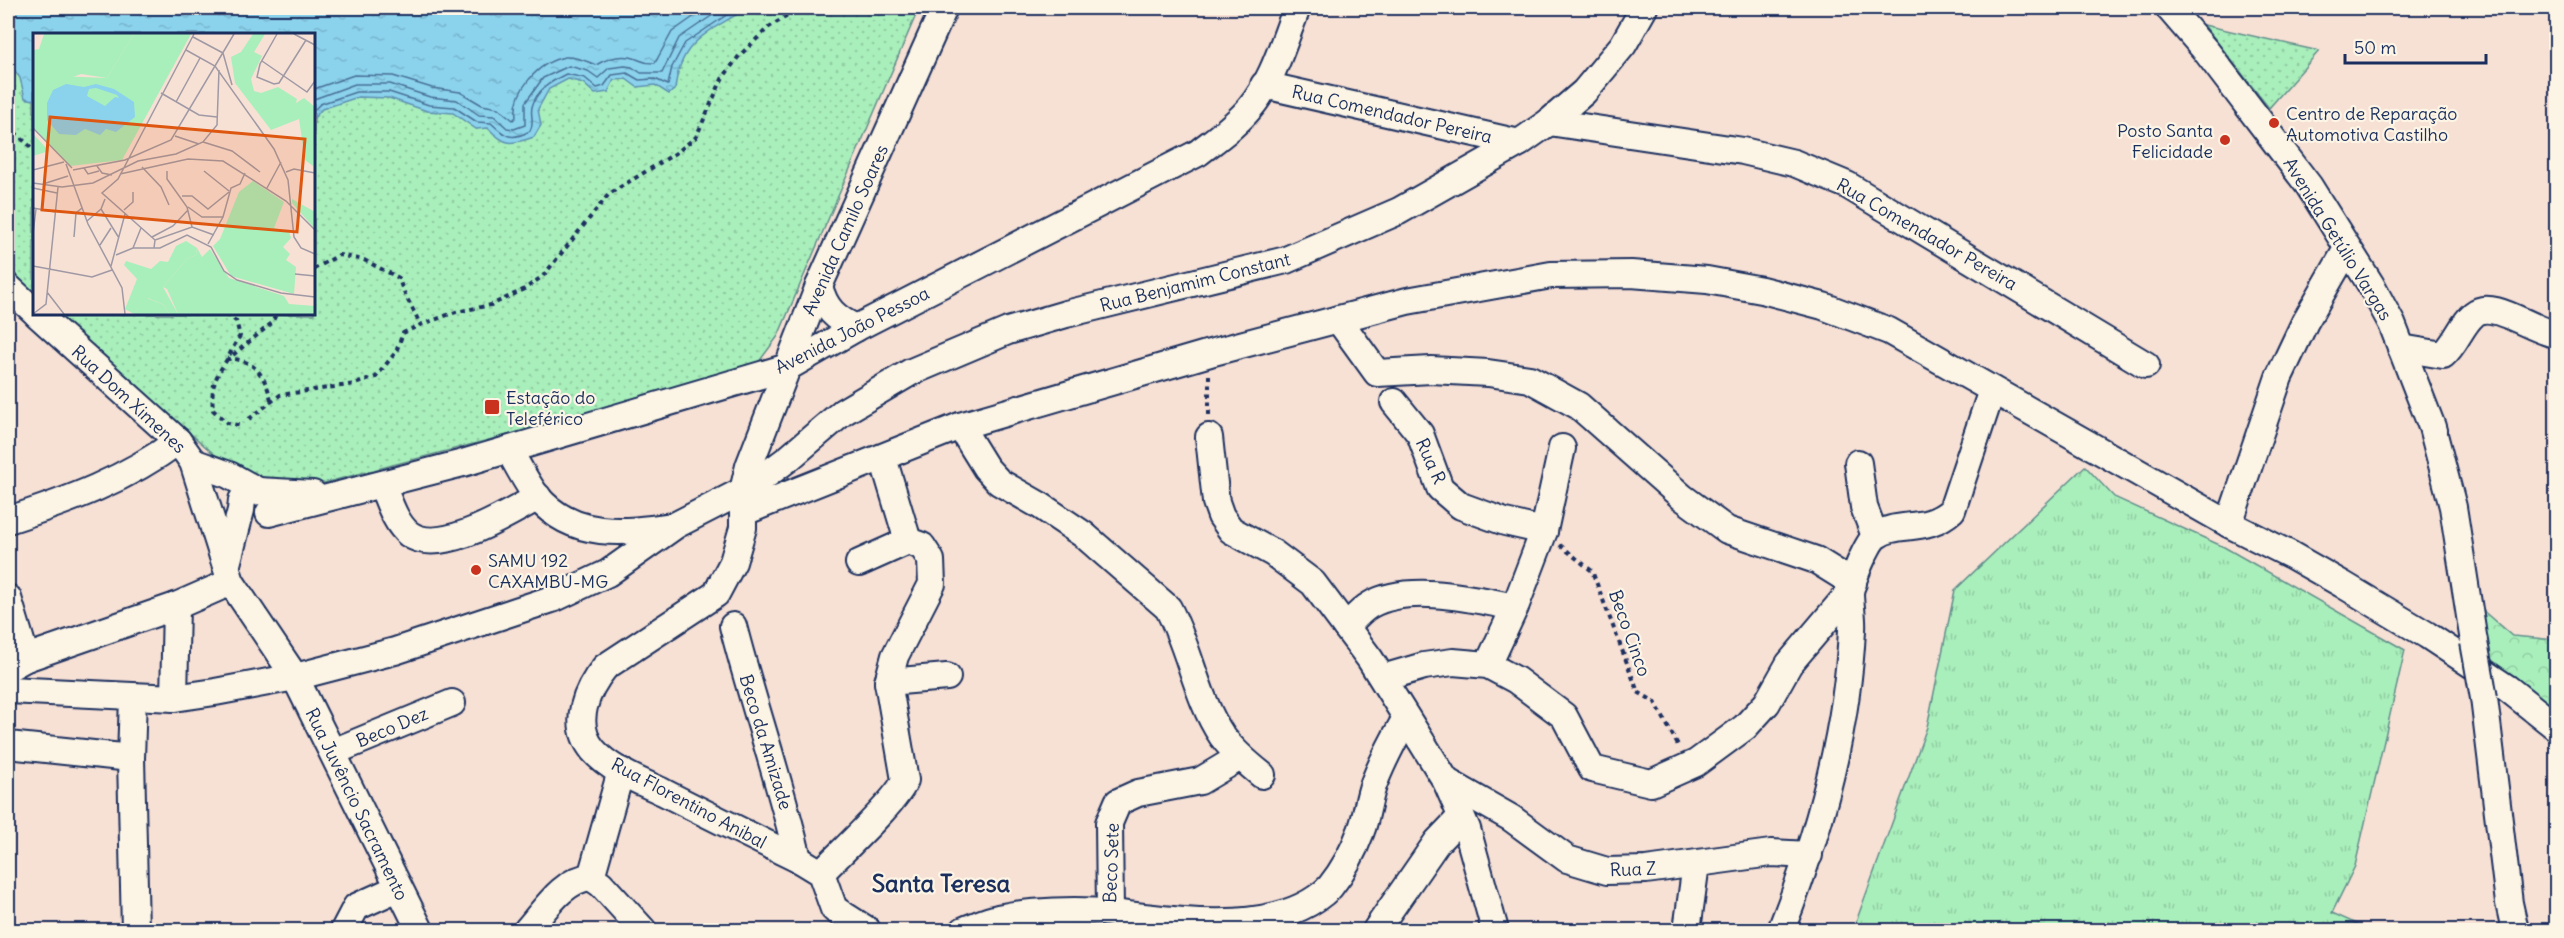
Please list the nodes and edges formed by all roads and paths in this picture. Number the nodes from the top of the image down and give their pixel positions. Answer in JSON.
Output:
{"nodes":[{"id":1,"x":801,"y":8,"type":"edge"},
{"id":2,"x":944,"y":8,"type":"edge"},
{"id":3,"x":1297,"y":8,"type":"edge"},
{"id":4,"x":1644,"y":8,"type":"edge"},
{"id":5,"x":2169,"y":8,"type":"edge"},
{"id":6,"x":1264,"y":85,"type":"junction"},
{"id":7,"x":1549,"y":122,"type":"junction"},
{"id":8,"x":8,"y":126,"type":"edge"},
{"id":9,"x":1519,"y":143,"type":"junction"},
{"id":10,"x":33,"y":149,"type":"edge"},
{"id":11,"x":2347,"y":249,"type":"junction"},
{"id":12,"x":315,"y":269,"type":"edge"},
{"id":13,"x":819,"y":286,"type":"junction"},
{"id":14,"x":8,"y":287,"type":"edge"},
{"id":15,"x":33,"y":309,"type":"edge"},
{"id":16,"x":39,"y":315,"type":"edge"},
{"id":17,"x":227,"y":315,"type":"edge"},
{"id":18,"x":276,"y":315,"type":"edge"},
{"id":19,"x":1338,"y":319,"type":"junction"},
{"id":20,"x":420,"y":325,"type":"junction"},
{"id":21,"x":856,"y":328,"type":"junction"},
{"id":22,"x":2556,"y":334,"type":"edge"},
{"id":23,"x":2402,"y":348,"type":"junction"},
{"id":24,"x":1209,"y":353,"type":"junction"},
{"id":25,"x":228,"y":359,"type":"junction"},
{"id":26,"x":2146,"y":365,"type":"dead end"},
{"id":27,"x":788,"y":367,"type":"junction"},
{"id":28,"x":1992,"y":390,"type":"junction"},
{"id":29,"x":271,"y":400,"type":"junction"},
{"id":30,"x":1394,"y":402,"type":"dead end"},
{"id":31,"x":249,"y":419,"type":"dead end"},
{"id":32,"x":243,"y":426,"type":"dead end"},
{"id":33,"x":960,"y":426,"type":"junction"},
{"id":34,"x":1209,"y":437,"type":"joint"},
{"id":35,"x":178,"y":441,"type":"junction"},
{"id":36,"x":1562,"y":448,"type":"dead end"},
{"id":37,"x":509,"y":450,"type":"junction"},
{"id":38,"x":883,"y":458,"type":"junction"},
{"id":39,"x":193,"y":462,"type":"junction"},
{"id":40,"x":1858,"y":463,"type":"dead end"},
{"id":41,"x":382,"y":485,"type":"junction"},
{"id":42,"x":538,"y":497,"type":"junction"},
{"id":43,"x":743,"y":501,"type":"junction"},
{"id":44,"x":206,"y":504,"type":"junction"},
{"id":45,"x":255,"y":505,"type":"junction"},
{"id":46,"x":8,"y":520,"type":"edge"},
{"id":47,"x":2229,"y":524,"type":"junction"},
{"id":48,"x":676,"y":525,"type":"junction"},
{"id":49,"x":1544,"y":531,"type":"junction"},
{"id":50,"x":1875,"y":536,"type":"junction"},
{"id":51,"x":908,"y":541,"type":"junction"},
{"id":52,"x":859,"y":563,"type":"dead end"},
{"id":53,"x":229,"y":573,"type":"junction"},
{"id":54,"x":1852,"y":587,"type":"junction"},
{"id":55,"x":8,"y":598,"type":"edge"},
{"id":56,"x":176,"y":606,"type":"junction"},
{"id":57,"x":1515,"y":607,"type":"junction"},
{"id":58,"x":733,"y":626,"type":"dead end"},
{"id":59,"x":1346,"y":627,"type":"junction"},
{"id":60,"x":17,"y":663,"type":"edge"},
{"id":61,"x":1488,"y":665,"type":"junction"},
{"id":62,"x":295,"y":677,"type":"junction"},
{"id":63,"x":947,"y":677,"type":"dead end"},
{"id":64,"x":1383,"y":678,"type":"junction"},
{"id":65,"x":888,"y":682,"type":"junction"},
{"id":66,"x":8,"y":690,"type":"edge"},
{"id":67,"x":133,"y":697,"type":"junction"},
{"id":68,"x":174,"y":698,"type":"junction"},
{"id":69,"x":452,"y":703,"type":"dead end"},
{"id":70,"x":1406,"y":718,"type":"junction"},
{"id":71,"x":2556,"y":727,"type":"edge"},
{"id":72,"x":8,"y":745,"type":"edge"},
{"id":73,"x":1717,"y":748,"type":"junction"},
{"id":74,"x":333,"y":752,"type":"junction"},
{"id":75,"x":1240,"y":757,"type":"junction"},
{"id":76,"x":131,"y":758,"type":"junction"},
{"id":77,"x":621,"y":771,"type":"junction"},
{"id":78,"x":1262,"y":775,"type":"dead end"},
{"id":79,"x":1446,"y":781,"type":"junction"},
{"id":80,"x":1497,"y":811,"type":"junction"},
{"id":81,"x":1464,"y":823,"type":"junction"},
{"id":82,"x":1809,"y":855,"type":"junction"},
{"id":83,"x":798,"y":859,"type":"junction"},
{"id":84,"x":1696,"y":864,"type":"junction"},
{"id":85,"x":820,"y":873,"type":"junction"},
{"id":86,"x":591,"y":877,"type":"junction"},
{"id":87,"x":398,"y":888,"type":"junction"},
{"id":88,"x":1110,"y":912,"type":"junction"},
{"id":89,"x":833,"y":920,"type":"edge"},
{"id":90,"x":135,"y":930,"type":"edge"},
{"id":91,"x":344,"y":930,"type":"edge"},
{"id":92,"x":420,"y":930,"type":"edge"},
{"id":93,"x":527,"y":930,"type":"edge"},
{"id":94,"x":643,"y":930,"type":"edge"},
{"id":95,"x":867,"y":930,"type":"edge"},
{"id":96,"x":964,"y":930,"type":"edge"},
{"id":97,"x":1376,"y":930,"type":"edge"},
{"id":98,"x":1495,"y":930,"type":"edge"},
{"id":99,"x":1687,"y":930,"type":"edge"},
{"id":100,"x":1781,"y":930,"type":"edge"},
{"id":101,"x":2515,"y":930,"type":"edge"}],
"edges":[{"from":1,"to":20,"type":"path"},
{"from":2,"to":13,"type":"street","name":"Avenida Camilo Soares"},
{"from":3,"to":6,"type":"street","name":"Avenida João Pessoa"},
{"from":4,"to":7,"type":"street","name":"Rua Benjamim Constant"},
{"from":5,"to":11,"type":"street","name":"Avenida Getúlio Vargas"},
{"from":6,"to":9,"type":"street","name":"Rua Comendador Pereira"},
{"from":6,"to":21,"type":"street","name":"Avenida João Pessoa"},
{"from":7,"to":9,"type":"street","name":"Rua Benjamim Constant"},
{"from":7,"to":26,"type":"street","name":"Rua Comendador Pereira"},
{"from":8,"to":10,"type":"path"},
{"from":9,"to":43,"type":"street","name":"Rua Benjamim Constant"},
{"from":11,"to":23,"type":"street","name":"Avenida Getúlio Vargas"},
{"from":11,"to":47,"type":"street"},
{"from":12,"to":20,"type":"path"},
{"from":13,"to":21,"type":"street"},
{"from":13,"to":27,"type":"street","name":"Avenida Camilo Soares"},
{"from":14,"to":15,"type":"street","name":"Rua Dom Ximenes"},
{"from":16,"to":35,"type":"street","name":"Rua Dom Ximenes"},
{"from":17,"to":25,"type":"path"},
{"from":18,"to":25,"type":"path"},
{"from":19,"to":24,"type":"street"},
{"from":19,"to":28,"type":"street"},
{"from":19,"to":54,"type":"street"},
{"from":20,"to":29,"type":"path"},
{"from":21,"to":27,"type":"street","name":"Avenida João Pessoa"},
{"from":22,"to":23,"type":"street"},
{"from":23,"to":101,"type":"street","name":"Avenida Getúlio Vargas","bridge":true},
{"from":24,"to":33,"type":"street"},
{"from":24,"to":34,"type":"path"},
{"from":25,"to":29,"type":"path"},
{"from":25,"to":32,"type":"path"},
{"from":27,"to":37,"type":"street","name":"Avenida João Pessoa"},
{"from":27,"to":43,"type":"street","name":"Avenida Camilo Soares"},
{"from":28,"to":47,"type":"street"},
{"from":28,"to":50,"type":"street"},
{"from":29,"to":31,"type":"path"},
{"from":30,"to":49,"type":"street","name":"Rua R"},
{"from":33,"to":38,"type":"street"},
{"from":33,"to":75,"type":"street"},
{"from":34,"to":59,"type":"street"},
{"from":35,"to":39,"type":"street","name":"Rua Dom Ximenes"},
{"from":35,"to":46,"type":"street"},
{"from":36,"to":49,"type":"street"},
{"from":37,"to":41,"type":"street","name":"Avenida João Pessoa"},
{"from":37,"to":42,"type":"street"},
{"from":38,"to":43,"type":"street"},
{"from":38,"to":51,"type":"street"},
{"from":39,"to":44,"type":"street","name":"Rua Dom Ximenes"},
{"from":39,"to":45,"type":"street","name":"Rua Dom Ximenes"},
{"from":40,"to":50,"type":"street"},
{"from":41,"to":42,"type":"street"},
{"from":41,"to":45,"type":"street","name":"Avenida João Pessoa"},
{"from":42,"to":48,"type":"street"},
{"from":43,"to":48,"type":"street"},
{"from":43,"to":77,"type":"street","name":"Rua Florentino Anibal"},
{"from":44,"to":45,"type":"street"},
{"from":44,"to":53,"type":"street","name":"Rua Dom Ximenes"},
{"from":45,"to":53,"type":"street"},
{"from":47,"to":71,"type":"street"},
{"from":48,"to":62,"type":"street"},
{"from":49,"to":57,"type":"street"},
{"from":49,"to":73,"type":"path","name":"Beco Cinco"},
{"from":50,"to":54,"type":"street"},
{"from":51,"to":52,"type":"street"},
{"from":51,"to":65,"type":"street"},
{"from":53,"to":56,"type":"street"},
{"from":53,"to":62,"type":"street","name":"Rua Juvêncio Sacramento"},
{"from":54,"to":73,"type":"street"},
{"from":54,"to":82,"type":"street"},
{"from":55,"to":60,"type":"street"},
{"from":56,"to":60,"type":"street"},
{"from":56,"to":68,"type":"street"},
{"from":57,"to":59,"type":"street"},
{"from":57,"to":61,"type":"street"},
{"from":58,"to":83,"type":"street","name":"Beco da Amizade"},
{"from":59,"to":64,"type":"street"},
{"from":61,"to":64,"type":"street"},
{"from":61,"to":73,"type":"street"},
{"from":62,"to":68,"type":"street"},
{"from":62,"to":74,"type":"street","name":"Rua Juvêncio Sacramento"},
{"from":63,"to":65,"type":"street"},
{"from":64,"to":70,"type":"street"},
{"from":65,"to":85,"type":"street"},
{"from":66,"to":67,"type":"street"},
{"from":67,"to":68,"type":"street"},
{"from":67,"to":76,"type":"street"},
{"from":69,"to":74,"type":"street","name":"Beco Dez"},
{"from":70,"to":79,"type":"street"},
{"from":70,"to":88,"type":"street"},
{"from":72,"to":76,"type":"street"},
{"from":74,"to":87,"type":"street","name":"Rua Juvêncio Sacramento"},
{"from":75,"to":78,"type":"street"},
{"from":75,"to":88,"type":"street","name":"Beco Sete"},
{"from":76,"to":90,"type":"street"},
{"from":77,"to":83,"type":"street","name":"Rua Florentino Anibal"},
{"from":77,"to":86,"type":"street"},
{"from":79,"to":80,"type":"street","name":"Rua Z"},
{"from":79,"to":81,"type":"street"},
{"from":80,"to":81,"type":"street"},
{"from":80,"to":84,"type":"street","name":"Rua Z"},
{"from":81,"to":97,"type":"street"},
{"from":81,"to":98,"type":"street"},
{"from":82,"to":84,"type":"street","name":"Rua Z"},
{"from":82,"to":100,"type":"street"},
{"from":83,"to":85,"type":"street","name":"Rua Florentino Anibal"},
{"from":84,"to":99,"type":"street"},
{"from":85,"to":89,"type":"street"},
{"from":86,"to":93,"type":"street"},
{"from":86,"to":94,"type":"street"},
{"from":87,"to":91,"type":"street"},
{"from":87,"to":92,"type":"street","name":"Rua Juvêncio Sacramento"},
{"from":88,"to":96,"type":"street"},
{"from":89,"to":95,"type":"street"}]}
